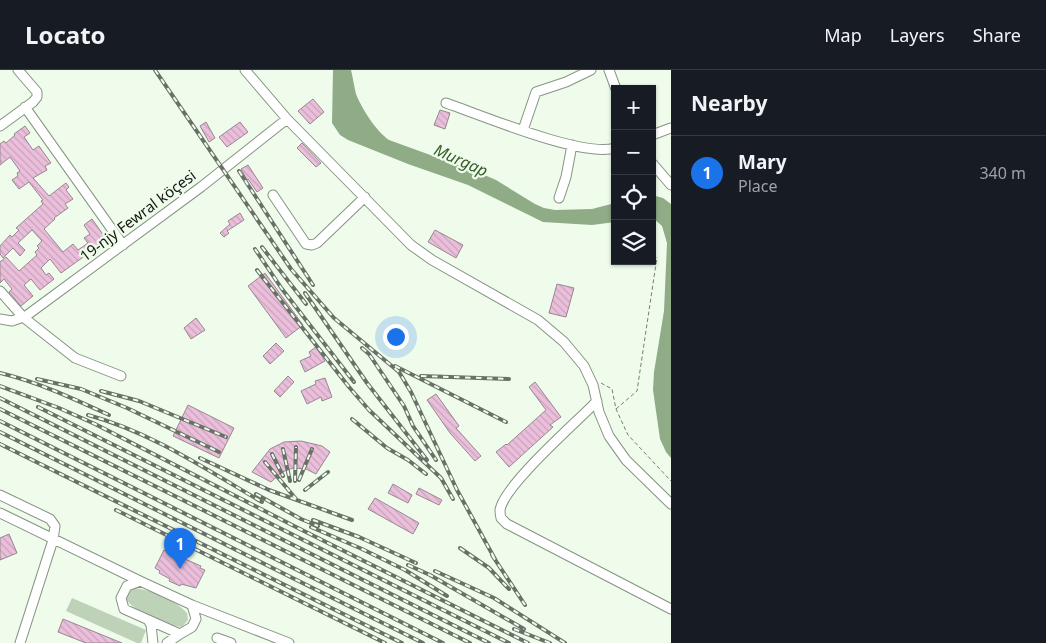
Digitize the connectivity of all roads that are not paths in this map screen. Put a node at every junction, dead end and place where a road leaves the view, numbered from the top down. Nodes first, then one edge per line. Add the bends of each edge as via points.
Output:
1 (18, 70) edge
2 (245, 70) edge
3 (591, 70) edge
4 (609, 70) edge
5 (615, 85) edge
6 (446, 103) dead end
7 (25, 107) junction
8 (287, 119) junction
9 (0, 126) edge
10 (671, 128) edge
11 (524, 130) junction
12 (656, 134) edge
13 (572, 145) junction
14 (611, 149) edge
15 (656, 167) edge
16 (671, 184) edge
17 (272, 195) dead end
18 (365, 197) junction
19 (559, 198) dead end
20 (123, 245) junction
21 (0, 291) edge
22 (23, 317) junction
23 (0, 319) edge
24 (121, 376) dead end
25 (597, 402) junction
26 (0, 495) edge
27 (671, 504) edge
28 (0, 513) edge
29 (53, 540) junction
30 (140, 581) junction
31 (192, 605) junction
32 (671, 609) edge
33 (148, 620) junction
34 (180, 634) junction
35 (217, 638) dead end
36 (20, 643) edge
37 (153, 643) edge
38 (167, 643) edge
39 (231, 643) edge
40 (287, 643) edge

1 - 7 street via 37,92 36,100
2 - 8 street
3 - 11 street via 536,92
4 - 5 street
6 - 11 street
7 - 9 street
7 - 20 street
8 - 18 street
8 - 20 street, 19-njy Fewral köçesi
10 - 12 street
11 - 13 street
13 - 14 street
13 - 19 street
15 - 16 street
17 - 18 street via 306,244 312,245
18 - 25 street via 411,245 538,320 564,342 584,366
20 - 22 street, 19-njy Fewral köçesi
21 - 22 street
22 - 23 street via 12,321
22 - 24 street via 75,358
25 - 27 street via 609,436 626,460
25 - 32 street via 526,471 500,509 501,518
26 - 29 street via 50,519 55,526
28 - 29 street
29 - 30 street
29 - 36 street
30 - 31 street
30 - 33 street via 127,586 121,598 124,609
31 - 34 street via 196,618 192,627
31 - 40 street
33 - 34 street
33 - 37 street
34 - 38 street
35 - 39 street

